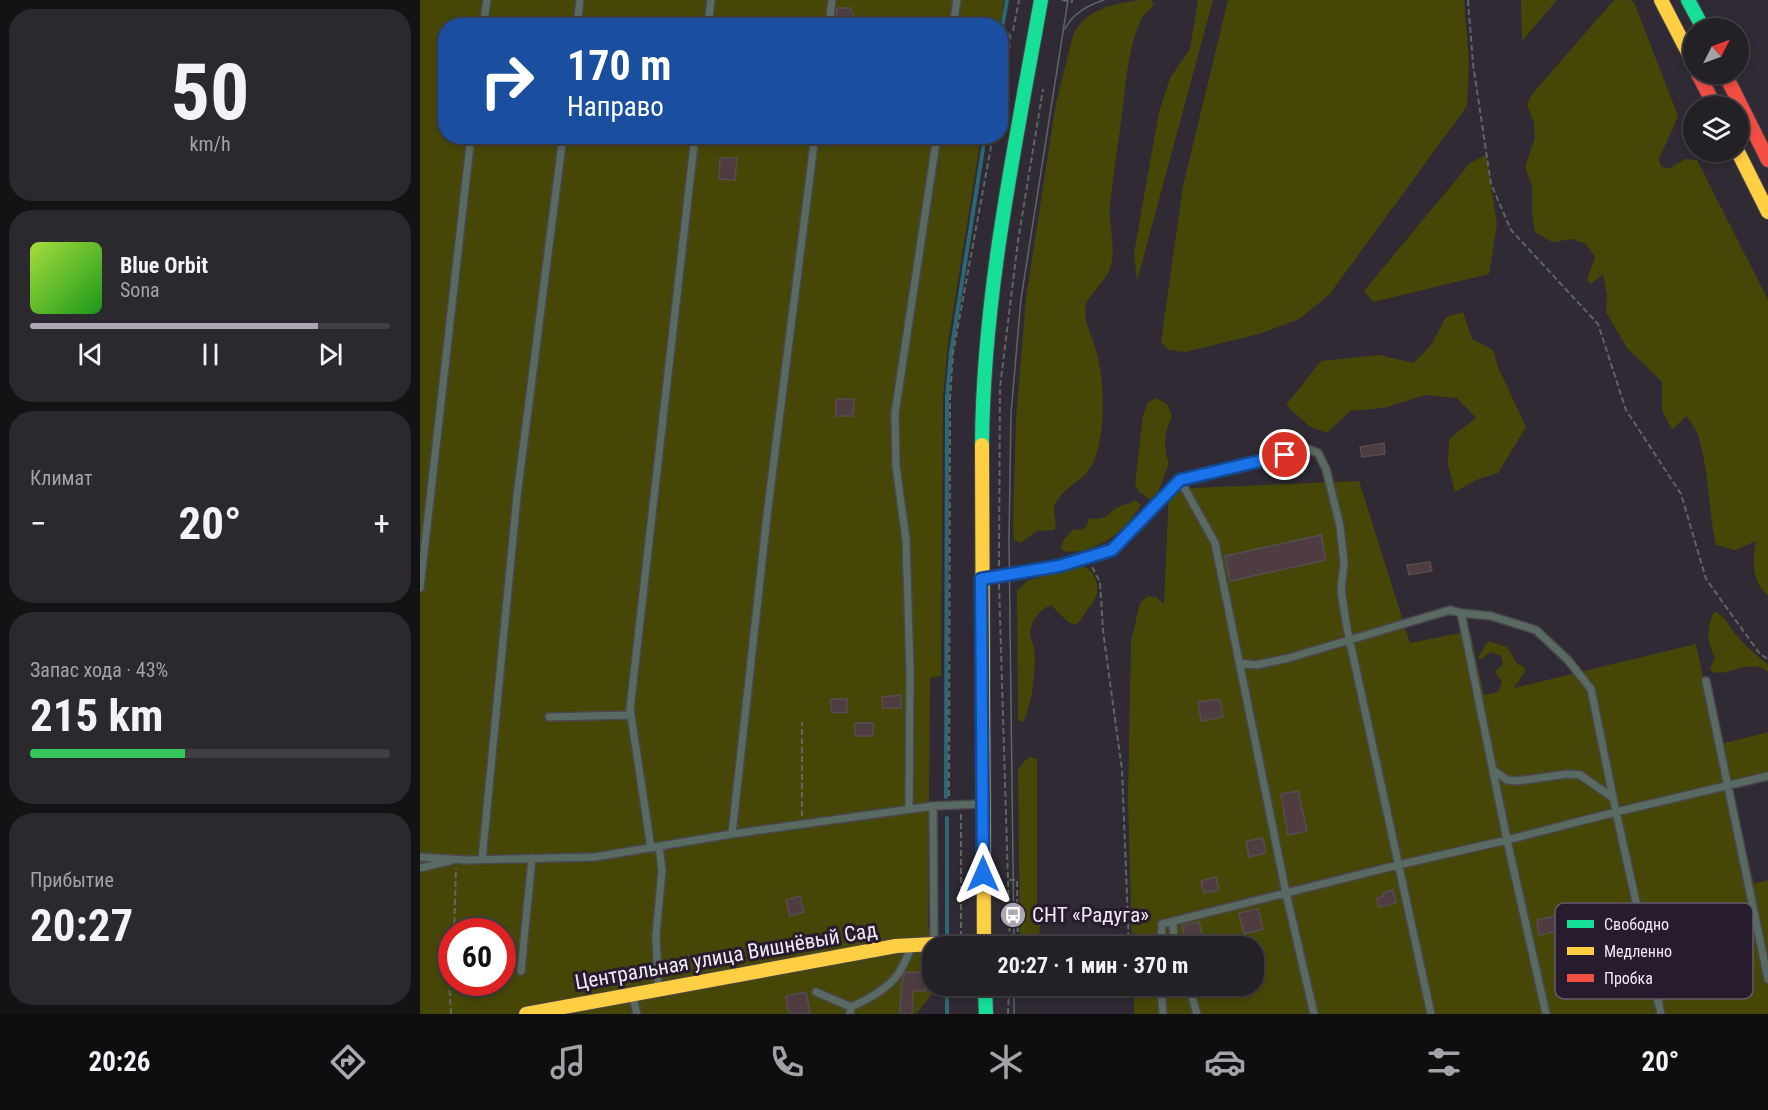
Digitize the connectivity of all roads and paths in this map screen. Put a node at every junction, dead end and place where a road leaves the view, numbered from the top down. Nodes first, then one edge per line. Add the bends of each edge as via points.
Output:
1 (487, 0) edge
2 (580, 0) edge
3 (711, 0) edge
4 (832, 0) edge
5 (957, 0) edge
6 (1019, 0) edge
7 (1041, 0) edge
8 (1063, 0) edge
9 (1468, 0) edge
10 (1661, 0) edge
11 (1688, 0) edge
12 (1072, 1) edge
13 (484, 18) edge
14 (578, 18) edge
15 (709, 18) edge
16 (830, 18) edge
17 (954, 18) edge
18 (1698, 18) edge
19 (1683, 43) edge
20 (1008, 55) edge
21 (1044, 80) dead end
22 (1730, 84) edge
23 (470, 144) edge
24 (562, 144) edge
25 (694, 144) edge
26 (814, 144) edge
27 (936, 144) edge
28 (992, 144) edge
29 (1768, 160) edge
30 (1743, 162) edge
31 (1768, 212) edge
32 (1180, 480) junction
33 (1084, 559) junction
34 (999, 577) junction
35 (981, 579) junction
36 (420, 588) edge
37 (1461, 613) junction
38 (1350, 640) junction
39 (1768, 659) edge
40 (1240, 663) junction
41 (1706, 681) dead end
42 (632, 714) junction
43 (549, 717) dead end
44 (802, 722) dead end
45 (1493, 770) junction
46 (1768, 776) edge
47 (1727, 786) junction
48 (1612, 797) junction
49 (949, 804) junction
50 (961, 804) junction
51 (982, 804) junction
52 (933, 806) junction
53 (909, 809) junction
54 (1616, 812) junction
55 (802, 824) junction
56 (732, 834) junction
57 (1507, 840) junction
58 (655, 847) junction
59 (420, 857) edge
60 (532, 858) junction
61 (456, 859) junction
62 (482, 860) junction
63 (1398, 865) junction
64 (420, 868) edge
65 (1009, 880) junction
66 (1286, 892) junction
67 (1636, 903) edge
68 (1752, 903) edge
69 (1753, 908) edge
70 (454, 918) edge
71 (1173, 922) junction
72 (934, 936) edge
73 (961, 936) edge
74 (984, 936) edge
75 (1010, 936) edge
76 (1018, 936) edge
77 (1129, 936) edge
78 (1161, 936) edge
79 (1174, 936) edge
80 (912, 945) junction
81 (922, 945) edge
82 (521, 971) dead end
83 (1768, 979) edge
84 (659, 990) junction
85 (816, 992) dead end
86 (633, 994) junction
87 (450, 996) edge
88 (985, 996) edge
89 (1009, 996) edge
90 (1161, 996) edge
91 (1192, 996) edge
92 (1658, 999) edge
93 (851, 1011) edge
94 (451, 1014) edge
95 (526, 1014) edge
96 (637, 1014) edge
97 (986, 1014) edge
98 (1008, 1014) edge
99 (1162, 1014) edge
100 (1197, 1014) edge
101 (1314, 1014) edge
102 (1431, 1014) edge
103 (1546, 1014) edge
104 (1661, 1014) edge

1 - 13 lane
2 - 14 lane
3 - 15 lane
4 - 16 lane
5 - 17 lane
6 - 20 path
7 - 35 main road via 990,308 982,395
8 - 12 path
9 - 39 path via 1491,184 1511,230 1598,324 1626,410 1681,494 1706,579 1760,654
10 - 19 main road
11 - 18 main road
21 - 34 path via 1000,387
22 - 29 main road
23 - 36 lane
24 - 62 lane via 517,496
25 - 42 lane
26 - 56 lane
27 - 53 lane via 895,413 896,466 906,540
28 - 49 path via 953,352
30 - 31 main road
32 - 33 lane via 1112,550
32 - 38 lane via 1308,449 1318,453 1326,469 1340,526 1344,563 1341,590
32 - 40 lane via 1215,543
33 - 34 lane
33 - 77 path via 1096,573 1102,598 1104,642 1122,770
34 - 35 lane
34 - 65 path
35 - 51 main road
37 - 38 lane via 1443,611
37 - 45 lane
37 - 48 lane via 1491,616 1536,630 1585,680 1591,689
38 - 40 lane via 1268,663
38 - 63 lane
40 - 66 lane
41 - 47 lane
42 - 43 lane
42 - 58 lane
44 - 55 path
45 - 48 lane via 1516,781 1580,775
45 - 57 lane
46 - 47 lane
47 - 54 lane
47 - 68 lane
48 - 54 lane
49 - 50 lane
49 - 52 lane
50 - 51 lane
50 - 73 path
51 - 74 main road
52 - 53 lane
52 - 72 lane
53 - 55 lane
54 - 57 lane
54 - 67 lane
55 - 56 lane
56 - 58 lane
57 - 63 lane
57 - 103 lane
58 - 60 lane via 596,857
58 - 84 lane via 662,870 656,935
59 - 61 lane
60 - 62 lane
60 - 82 lane
61 - 62 lane
61 - 64 lane
61 - 70 path
63 - 66 lane
63 - 102 lane
65 - 75 path
65 - 76 path via 1017,880
66 - 71 lane
66 - 101 lane
69 - 83 lane
71 - 78 lane via 1162,924
71 - 79 lane
80 - 81 main road, Центральная улица Вишнёвый Сад
80 - 84 main road, Центральная улица Вишнёвый Сад
80 - 93 lane via 890,983
84 - 86 main road, Центральная улица Вишнёвый Сад
85 - 93 lane
86 - 95 main road, Центральная улица Вишнёвый Сад
86 - 96 lane
87 - 94 path
88 - 97 main road
89 - 98 path
90 - 99 lane
91 - 100 lane
92 - 104 lane

